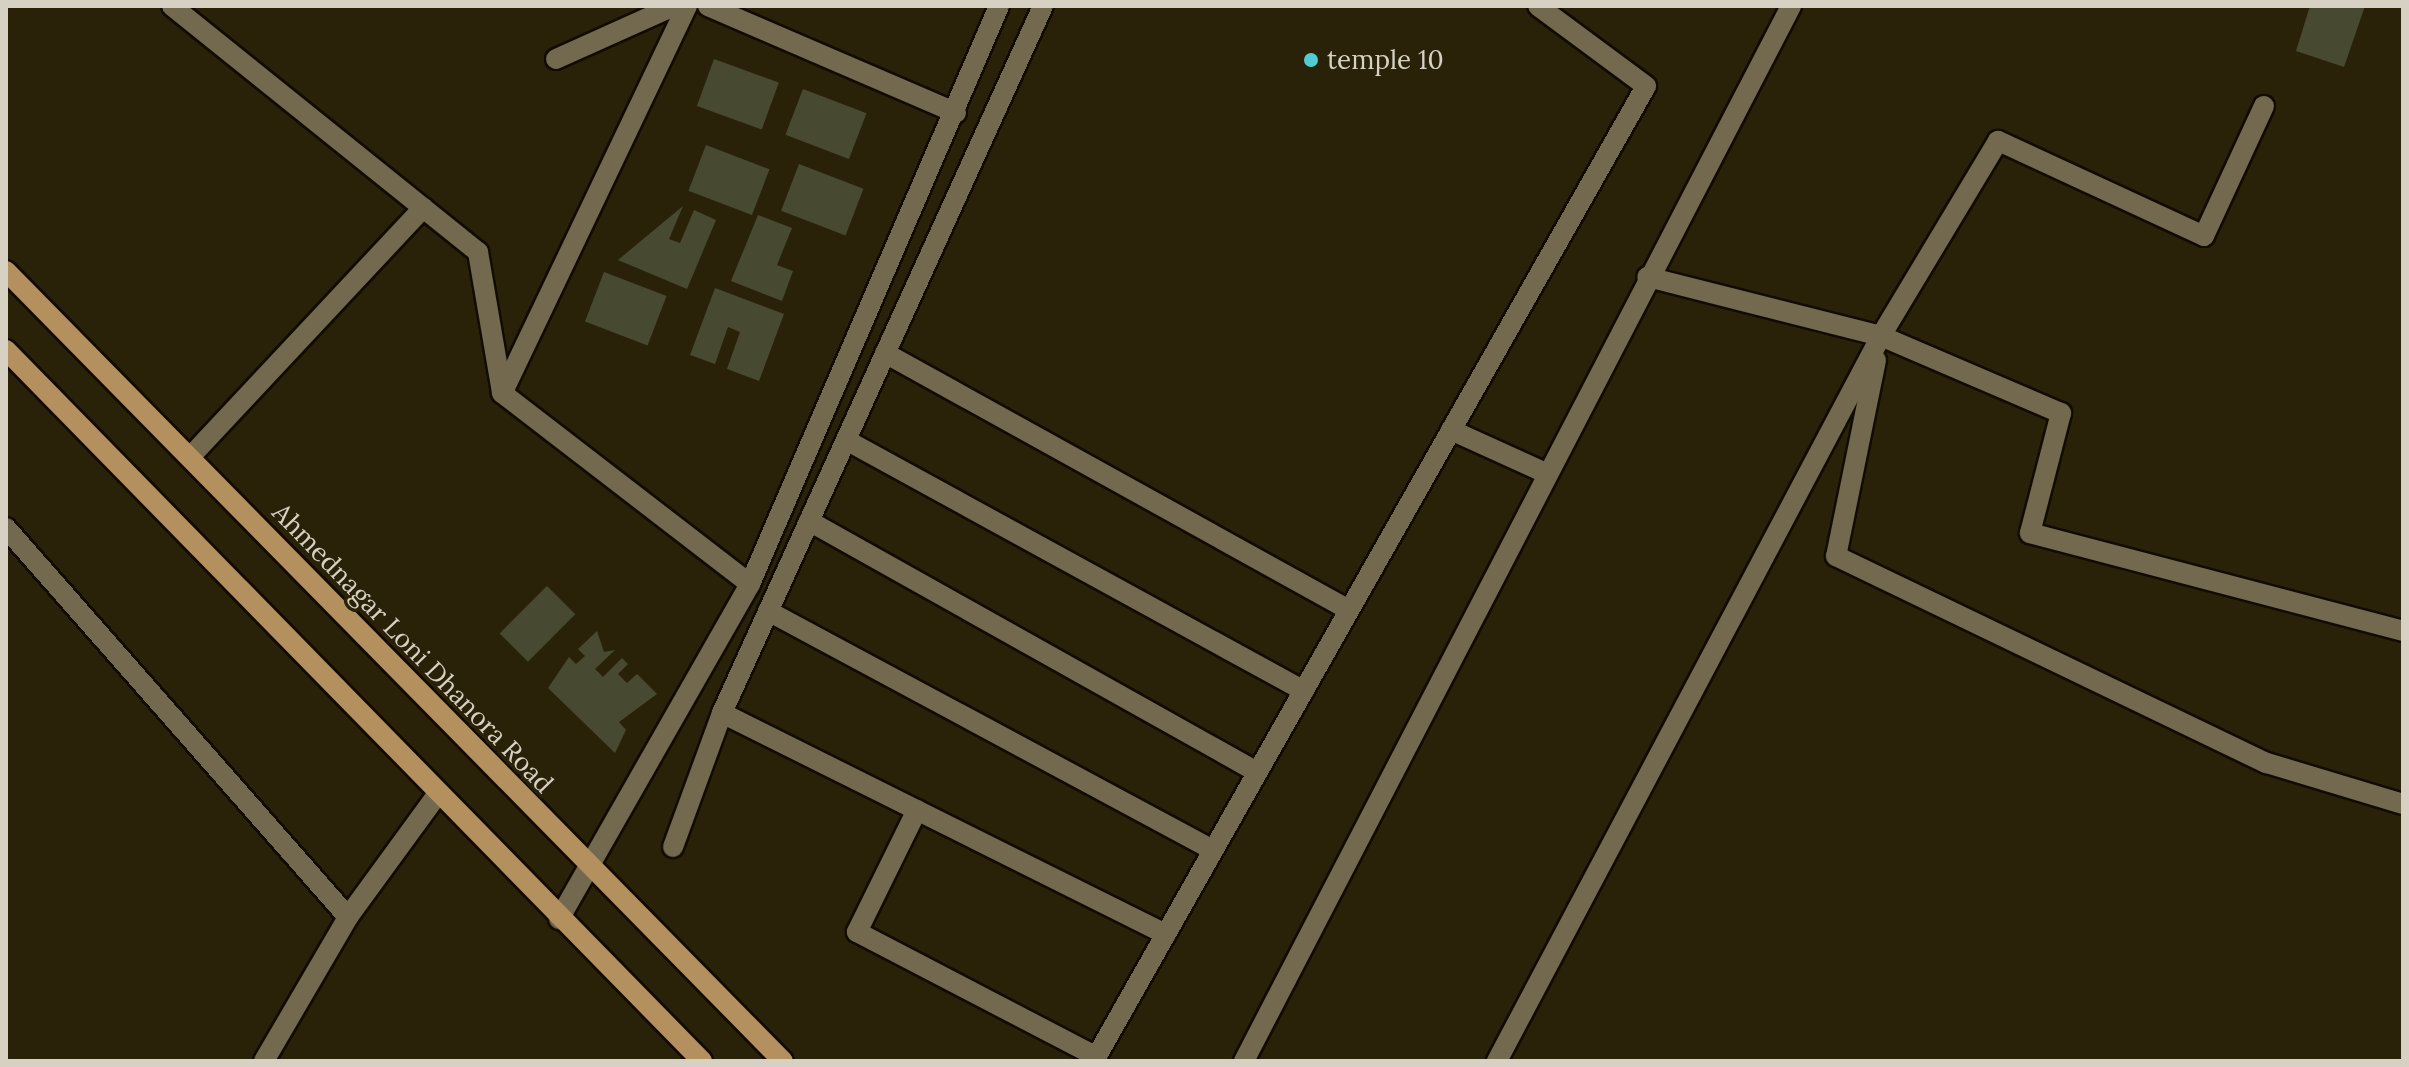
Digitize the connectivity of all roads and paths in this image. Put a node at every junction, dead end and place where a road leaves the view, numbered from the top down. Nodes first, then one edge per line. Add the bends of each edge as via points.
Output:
1 (172, 6) edge
2 (674, 6) edge
3 (687, 6) edge
4 (708, 6) edge
5 (999, 6) edge
6 (1043, 6) edge
7 (1538, 6) edge
8 (1791, 6) edge
9 (556, 59) dead end
10 (2264, 106) dead end
11 (956, 113) junction
12 (423, 208) junction
13 (6, 271) edge
14 (1647, 277) junction
15 (1881, 336) junction
16 (6, 350) edge
17 (885, 353) junction
18 (502, 393) junction
19 (1451, 430) junction
20 (846, 440) junction
21 (191, 456) junction
22 (1546, 473) junction
23 (809, 521) junction
24 (6, 528) edge
25 (750, 584) junction
26 (1349, 610) junction
27 (768, 611) junction
28 (2403, 631) edge
29 (1304, 691) junction
30 (722, 713) junction
31 (1257, 772) junction
32 (437, 795) junction
33 (2403, 804) edge
34 (917, 810) junction
35 (673, 847) dead end
36 (1213, 850) junction
37 (591, 870) junction
38 (348, 917) junction
39 (559, 919) junction
40 (1166, 934) junction
41 (1096, 1059) edge
42 (264, 1061) edge
43 (702, 1061) edge
44 (783, 1061) edge
45 (1244, 1061) edge
46 (1497, 1061) edge

1 - 12 street
2 - 9 street
3 - 18 street
4 - 11 street
5 - 11 street
6 - 17 street
7 - 19 street via 1646,86
8 - 14 street
10 - 15 street via 2204,236 1998,141
11 - 25 street
12 - 18 street via 478,252
12 - 21 street
13 - 21 main road, Ahmednagar Loni Dhanora Road
14 - 15 street
14 - 22 street
15 - 28 street via 2061,413 2030,533
15 - 33 street via 1836,556 2267,763
15 - 46 street
16 - 32 main road
17 - 20 street
17 - 26 street
18 - 25 street
19 - 22 street
19 - 26 street
20 - 23 street
20 - 29 street
21 - 37 main road, Ahmednagar Loni Dhanora Road
22 - 45 street
23 - 27 street
23 - 31 street
24 - 38 street
25 - 37 street
26 - 29 street
27 - 30 street
27 - 36 street
29 - 31 street
30 - 34 street
30 - 35 street
31 - 36 street
32 - 38 street
32 - 39 main road
34 - 40 street
34 - 41 street via 857,932
36 - 40 street
37 - 39 street
37 - 44 main road, Ahmednagar Loni Dhanora Road
38 - 42 street
39 - 43 main road
40 - 41 street

